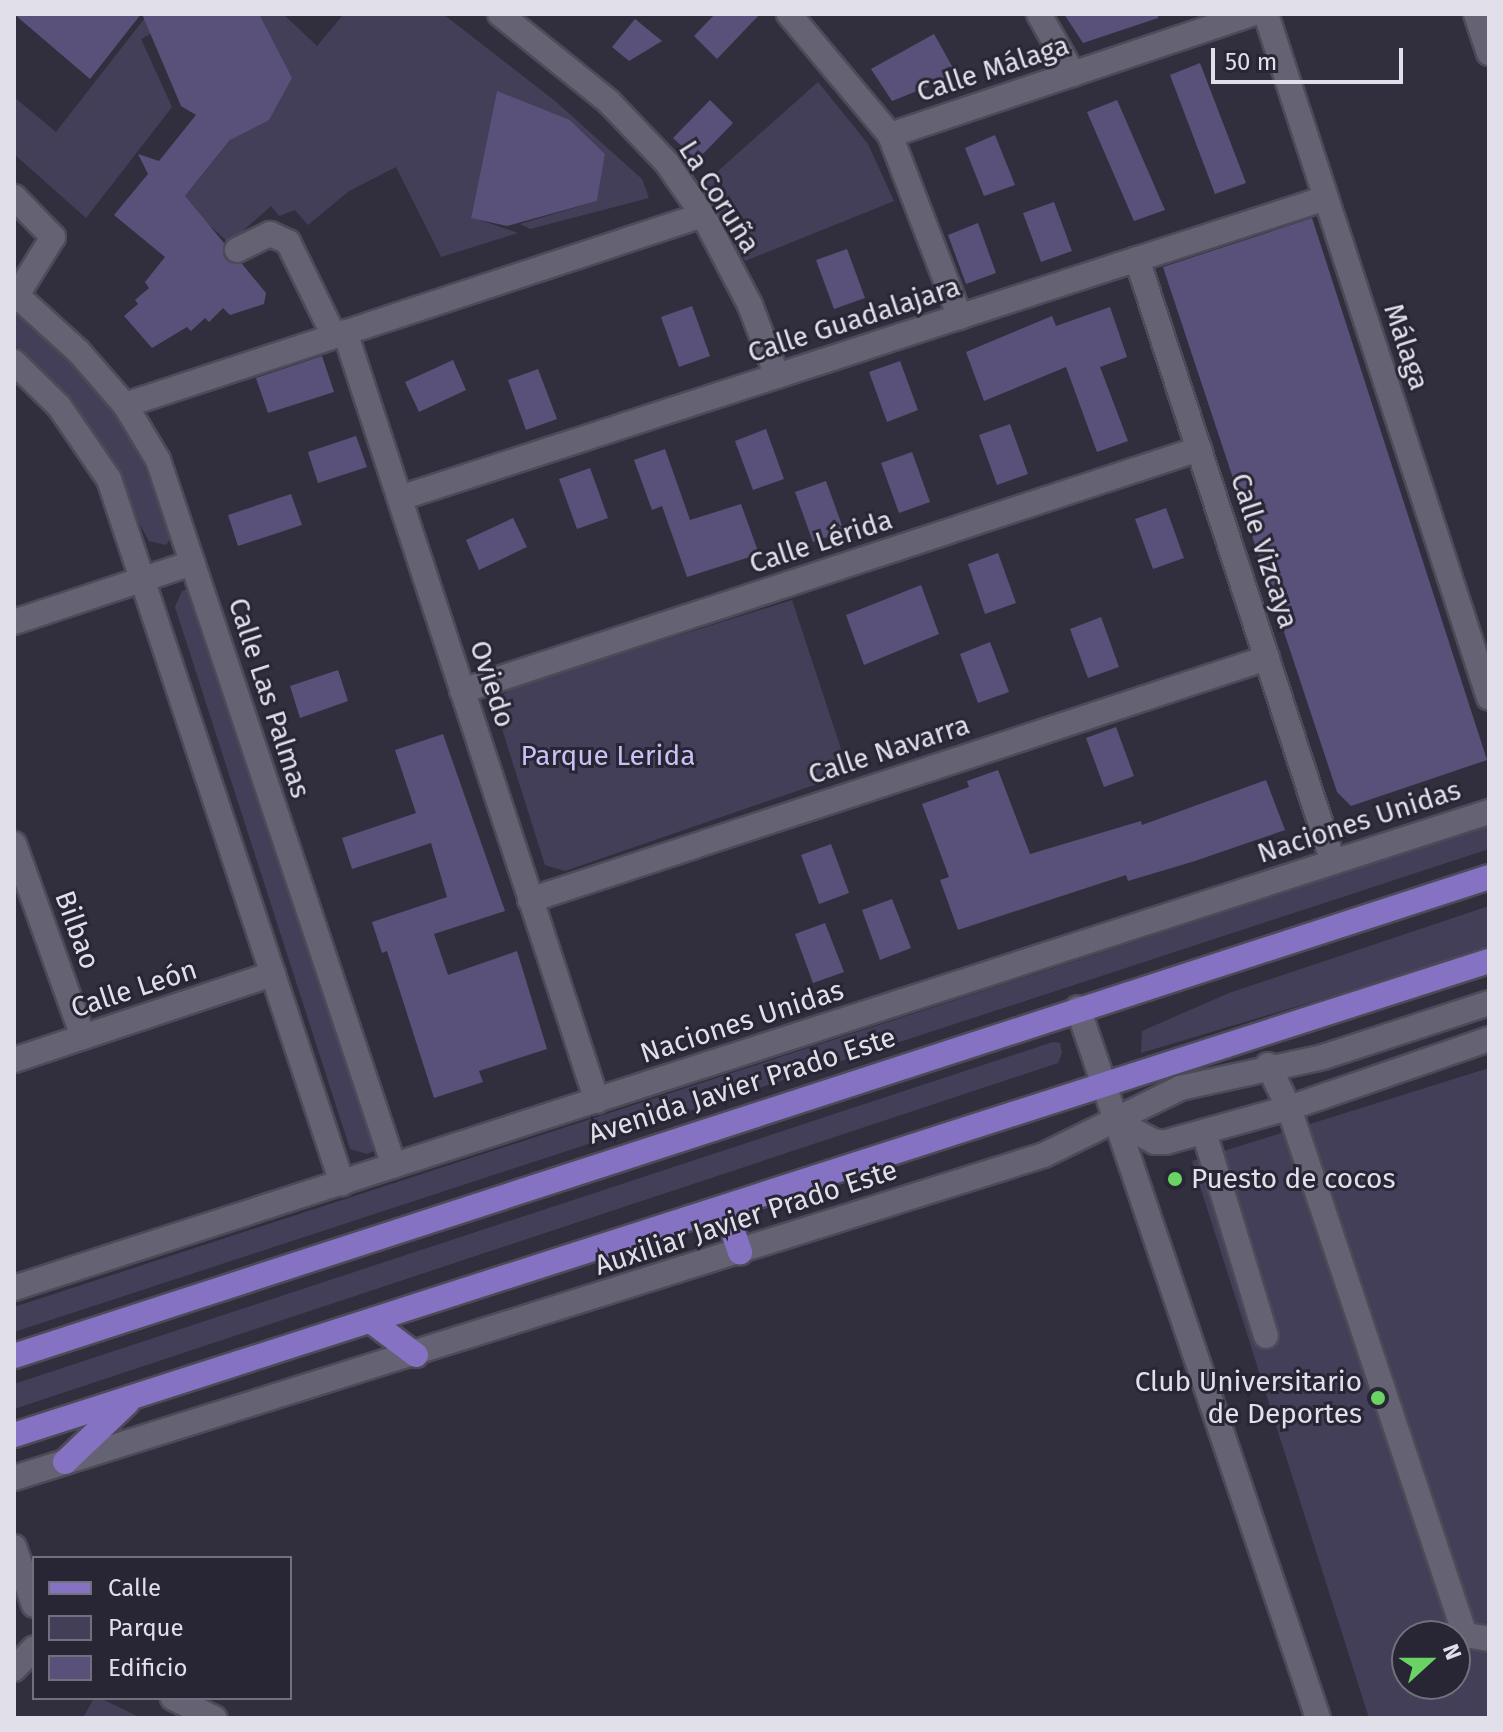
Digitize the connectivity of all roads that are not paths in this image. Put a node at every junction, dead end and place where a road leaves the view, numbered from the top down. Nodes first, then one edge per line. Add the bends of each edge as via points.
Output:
1 (500, 14) edge
2 (789, 14) edge
3 (1039, 14) edge
4 (1252, 14) edge
5 (1266, 14) edge
6 (1476, 14) edge
7 (1489, 53) edge
8 (1073, 74) junction
9 (890, 135) junction
10 (14, 197) edge
11 (1326, 198) junction
12 (703, 215) junction
13 (237, 250) dead end
14 (1137, 259) junction
15 (16, 294) edge
16 (960, 317) junction
17 (340, 334) junction
18 (14, 362) edge
19 (777, 376) junction
20 (125, 405) junction
21 (1199, 449) junction
22 (400, 498) junction
23 (192, 563) junction
24 (145, 579) junction
25 (14, 622) edge
26 (1267, 658) junction
27 (462, 691) junction
28 (1489, 698) edge
29 (1489, 812) edge
30 (14, 847) edge
31 (1333, 862) junction
32 (1489, 877) edge
33 (530, 900) junction
34 (1489, 961) edge
35 (273, 974) junction
36 (1489, 1003) edge
37 (1078, 1008) junction
38 (83, 1037) junction
39 (1489, 1039) edge
40 (14, 1060) edge
41 (1268, 1065) junction
42 (1105, 1088) junction
43 (597, 1101) junction
44 (1289, 1108) junction
45 (1116, 1121) junction
46 (1204, 1132) junction
47 (394, 1166) junction
48 (342, 1183) junction
49 (725, 1209) junction
50 (740, 1252) junction
51 (14, 1288) edge
52 (372, 1322) junction
53 (1266, 1336) dead end
54 (416, 1355) junction
55 (14, 1356) edge
56 (132, 1398) junction
57 (14, 1435) edge
58 (65, 1462) junction
59 (14, 1478) edge
60 (14, 1547) edge
61 (32, 1599) edge
62 (1489, 1639) edge
63 (32, 1650) edge
64 (14, 1669) edge
65 (177, 1700) edge
66 (214, 1718) edge
67 (1318, 1718) edge

1 - 12 street, La Coruña via 609,102 667,163
2 - 9 street
3 - 8 street
4 - 8 street, Calle Málaga
5 - 11 street, Málaga
6 - 7 street
8 - 9 street, Calle Málaga
9 - 16 street
10 - 15 street via 53,237
11 - 14 street, Calle Guadalajara
11 - 28 street, Málaga
12 - 17 street
12 - 19 street, La Coruña via 750,305
13 - 17 street, Oviedo via 270,234 288,242
14 - 16 street, Calle Guadalajara
14 - 21 street, Calle Vizcaya
15 - 20 street, Calle Las Palmas via 52,323
16 - 19 street, Calle Guadalajara
17 - 20 street
17 - 22 street, Oviedo
18 - 24 street via 59,406 94,453 109,479
19 - 22 street, Calle Guadalajara
20 - 23 street, Calle Las Palmas via 158,460
21 - 26 street, Calle Vizcaya
21 - 27 street, Calle Lérida
22 - 27 street, Oviedo
23 - 24 street
23 - 47 street, Calle Las Palmas
24 - 25 street
24 - 35 street
26 - 31 street, Calle Vizcaya
26 - 33 street, Calle Navarra
27 - 33 street, Oviedo
29 - 31 street, Naciones Unidas
30 - 38 street, Bilbao
31 - 43 street, Naciones Unidas
32 - 37 main road, Avenida Javier Prado Este
33 - 43 street, Oviedo
34 - 42 main road
35 - 38 street, Calle León
35 - 48 street
36 - 41 street, Auxiliar Javier Prado Este via 1323,1057
37 - 42 street
37 - 55 main road, Avenida Javier Prado Este
38 - 40 street, Calle León
39 - 44 street
41 - 44 street
41 - 45 street, Auxiliar Javier Prado Este via 1180,1088
42 - 45 street
42 - 49 main road
43 - 47 street, Naciones Unidas
44 - 46 street
44 - 62 street via 1465,1635
45 - 46 street via 1155,1142
45 - 50 street, Auxiliar Javier Prado Este via 1044,1155
45 - 67 street
46 - 53 street
47 - 48 street, Naciones Unidas
48 - 51 street, Naciones Unidas
49 - 50 main road
49 - 52 main road
50 - 54 street, Auxiliar Javier Prado Este
52 - 54 main road
52 - 56 main road
54 - 58 street, Auxiliar Javier Prado Este
56 - 57 main road
56 - 58 main road
58 - 59 street, Auxiliar Javier Prado Este
60 - 61 street
63 - 64 street
65 - 66 street

